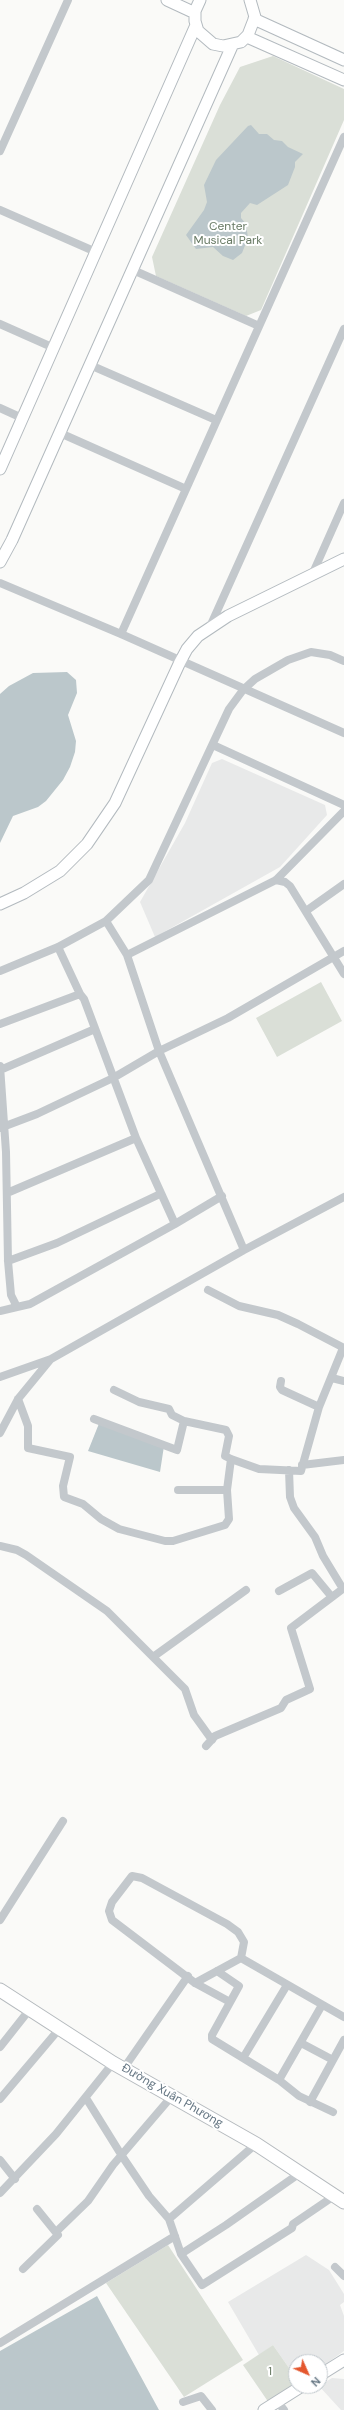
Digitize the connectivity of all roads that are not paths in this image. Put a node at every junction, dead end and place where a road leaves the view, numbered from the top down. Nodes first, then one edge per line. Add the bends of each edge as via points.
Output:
1 (68, 0) edge
2 (167, 0) edge
3 (200, 0) edge
4 (254, 7) edge
5 (195, 13) junction
6 (196, 25) junction
7 (247, 37) junction
8 (232, 46) junction
9 (344, 60) edge
10 (344, 80) edge
11 (344, 137) edge
12 (0, 151) edge
13 (0, 210) edge
14 (96, 252) junction
15 (132, 270) junction
16 (0, 324) edge
17 (259, 326) junction
18 (344, 329) edge
19 (54, 348) junction
20 (90, 365) junction
21 (0, 408) edge
22 (22, 418) junction
23 (216, 420) junction
24 (60, 433) junction
25 (0, 469) edge
26 (186, 489) junction
27 (344, 503) edge
28 (344, 559) edge
29 (0, 562) edge
30 (312, 575) junction
31 (0, 583) edge
32 (208, 629) junction
33 (121, 634) junction
34 (344, 661) edge
35 (180, 662) junction
36 (243, 690) junction
37 (344, 733) edge
38 (213, 745) junction
39 (344, 805) edge
40 (344, 811) edge
41 (276, 880) junction
42 (344, 884) edge
43 (0, 904) edge
44 (306, 911) junction
45 (106, 921) junction
46 (58, 947) junction
47 (344, 951) edge
48 (127, 955) junction
49 (335, 956) junction
50 (0, 971) edge
51 (344, 974) edge
52 (80, 994) junction
53 (0, 1024) edge
54 (95, 1029) junction
55 (159, 1051) junction
56 (0, 1066) edge
57 (0, 1070) edge
58 (114, 1078) junction
59 (2, 1128) edge
60 (136, 1138) junction
61 (7, 1194) junction
62 (160, 1194) junction
63 (222, 1196) junction
64 (344, 1197) edge
65 (175, 1224) junction
66 (244, 1250) junction
67 (8, 1260) junction
68 (208, 1290) dead end
69 (16, 1307) junction
70 (0, 1311) edge
71 (344, 1348) edge
72 (51, 1359) junction
73 (0, 1377) edge
74 (332, 1378) junction
75 (281, 1381) dead end
76 (344, 1381) edge
77 (114, 1390) dead end
78 (18, 1399) junction
79 (319, 1406) junction
80 (94, 1419) dead end
81 (184, 1421) junction
82 (0, 1433) edge
83 (231, 1459) junction
84 (344, 1460) edge
85 (302, 1465) junction
86 (289, 1470) junction
87 (178, 1490) dead end
88 (227, 1490) junction
89 (0, 1546) edge
90 (344, 1589) edge
91 (246, 1590) dead end
92 (279, 1591) dead end
93 (331, 1596) junction
94 (153, 1657) junction
95 (63, 1821) dead end
96 (0, 1920) edge
97 (241, 1958) junction
98 (217, 1971) junction
99 (188, 1976) junction
100 (196, 1983) junction
101 (287, 1985) junction
102 (0, 1990) edge
103 (230, 2002) junction
104 (322, 2005) junction
105 (30, 2009) junction
106 (344, 2017) edge
107 (60, 2028) junction
108 (344, 2040) edge
109 (301, 2043) junction
110 (0, 2047) edge
111 (243, 2058) junction
112 (333, 2060) junction
113 (119, 2066) junction
114 (279, 2080) junction
115 (172, 2096) junction
116 (86, 2098) junction
117 (0, 2099) edge
118 (310, 2102) junction
119 (333, 2112) dead end
120 (256, 2144) junction
121 (122, 2156) junction
122 (0, 2160) edge
123 (300, 2173) junction
124 (15, 2179) junction
125 (0, 2193) edge
126 (339, 2199) edge
127 (36, 2209) dead end
128 (169, 2219) junction
129 (56, 2232) junction
130 (175, 2236) junction
131 (181, 2254) junction
132 (335, 2267) dead end
133 (23, 2268) dead end
134 (344, 2276) edge
135 (0, 2343) edge
136 (344, 2360) edge
137 (328, 2370) edge
138 (293, 2394) edge
139 (183, 2402) dead end
140 (280, 2406) edge
141 (212, 2410) edge
142 (264, 2410) edge

1 - 12 street
2 - 5 street
3 - 5 street
4 - 7 street
4 - 9 street
5 - 6 street
6 - 8 street via 204,38 213,44
6 - 14 street
7 - 8 street
7 - 10 street
8 - 15 street
11 - 17 street
13 - 14 street
14 - 19 street
15 - 17 street
15 - 20 street
16 - 19 street
17 - 23 street
18 - 32 street
19 - 22 street
20 - 23 street
20 - 24 street
21 - 22 street
22 - 25 street
23 - 26 street
24 - 26 street
24 - 29 street
26 - 33 street
27 - 30 street
28 - 30 street
30 - 32 street via 240,610
31 - 33 street
32 - 35 street via 198,636
33 - 35 street
34 - 36 street via 320,653 306,654 272,669
35 - 36 street
35 - 43 street via 115,803 87,844 60,870 24,893
36 - 37 street
36 - 38 street via 229,709
38 - 39 street
38 - 45 street via 152,876
40 - 41 street
41 - 44 street via 290,886
41 - 48 street
42 - 44 street
44 - 49 street
45 - 46 street
45 - 48 street
46 - 50 street
46 - 52 street
47 - 49 street
48 - 55 street
49 - 51 street
49 - 55 street via 228,1018
52 - 53 street
52 - 54 street
54 - 57 street
54 - 58 street
55 - 58 street
55 - 63 street
56 - 57 street
57 - 59 street
58 - 59 street
58 - 60 street
59 - 61 street
60 - 61 street
60 - 62 street
61 - 67 street
62 - 65 street
62 - 67 street via 57,1243
63 - 65 street
63 - 66 street
64 - 66 street
65 - 69 street via 30,1304
66 - 72 street
67 - 69 street via 11,1295
68 - 71 street via 239,1306 278,1315
69 - 70 street
71 - 74 street
72 - 73 street
72 - 78 street
74 - 76 street
74 - 79 street
75 - 79 street via 282,1390
77 - 81 street via 139,1402 169,1409 172,1415
78 - 82 street
78 - 88 street via 28,1426 28,1448 70,1457 63,1486 64,1497 83,1504 114,1527 173,1541 225,1524 229,1519
79 - 85 street
80 - 81 street via 177,1450
81 - 83 street via 226,1430 229,1436 225,1456
83 - 86 street via 259,1469
83 - 88 street
84 - 85 street
85 - 86 street via 301,1471
86 - 90 street via 290,1497 294,1508 315,1537 323,1556
87 - 88 street
89 - 94 street via 26,1555 96,1602
90 - 93 street
91 - 94 street
92 - 93 street via 312,1573
93 - 94 street via 291,1628 310,1689 286,1700 281,1708 215,1736 209,1743 194,1715 185,1689
95 - 96 street
97 - 98 street
97 - 99 street via 244,1942 238,1932 142,1878 132,1876 112,1902 109,1911 112,1920
97 - 101 street
98 - 100 street
98 - 103 street via 239,1986
99 - 100 street
99 - 113 street
100 - 103 street
101 - 104 street
101 - 111 street
102 - 105 main road, Đường Xuân Phương
103 - 111 street via 212,2039
104 - 106 street
104 - 109 street
105 - 107 main road, Đường Xuân Phương
105 - 110 street
107 - 113 main road, Đường Xuân Phương
107 - 117 street
108 - 112 street
109 - 112 street
109 - 114 street
111 - 114 street
112 - 118 street
113 - 115 main road, Đường Xuân Phương
113 - 116 street
114 - 118 street
115 - 120 main road, Đường Xuân Phương
115 - 121 street
116 - 121 street
116 - 124 street
118 - 119 street
120 - 123 main road, Đường Xuân Phương
120 - 128 street
121 - 128 street via 149,2196
121 - 129 street via 88,2201
122 - 124 street
123 - 126 main road, Đường Xuân Phương
123 - 131 street
124 - 125 street
126 - 131 street via 294,2224 292,2228 202,2285
127 - 129 street
128 - 130 street
129 - 133 street via 58,2235
130 - 131 street
130 - 135 street
132 - 134 street
136 - 137 street
138 - 140 street
139 - 141 street via 201,2396
140 - 142 street

